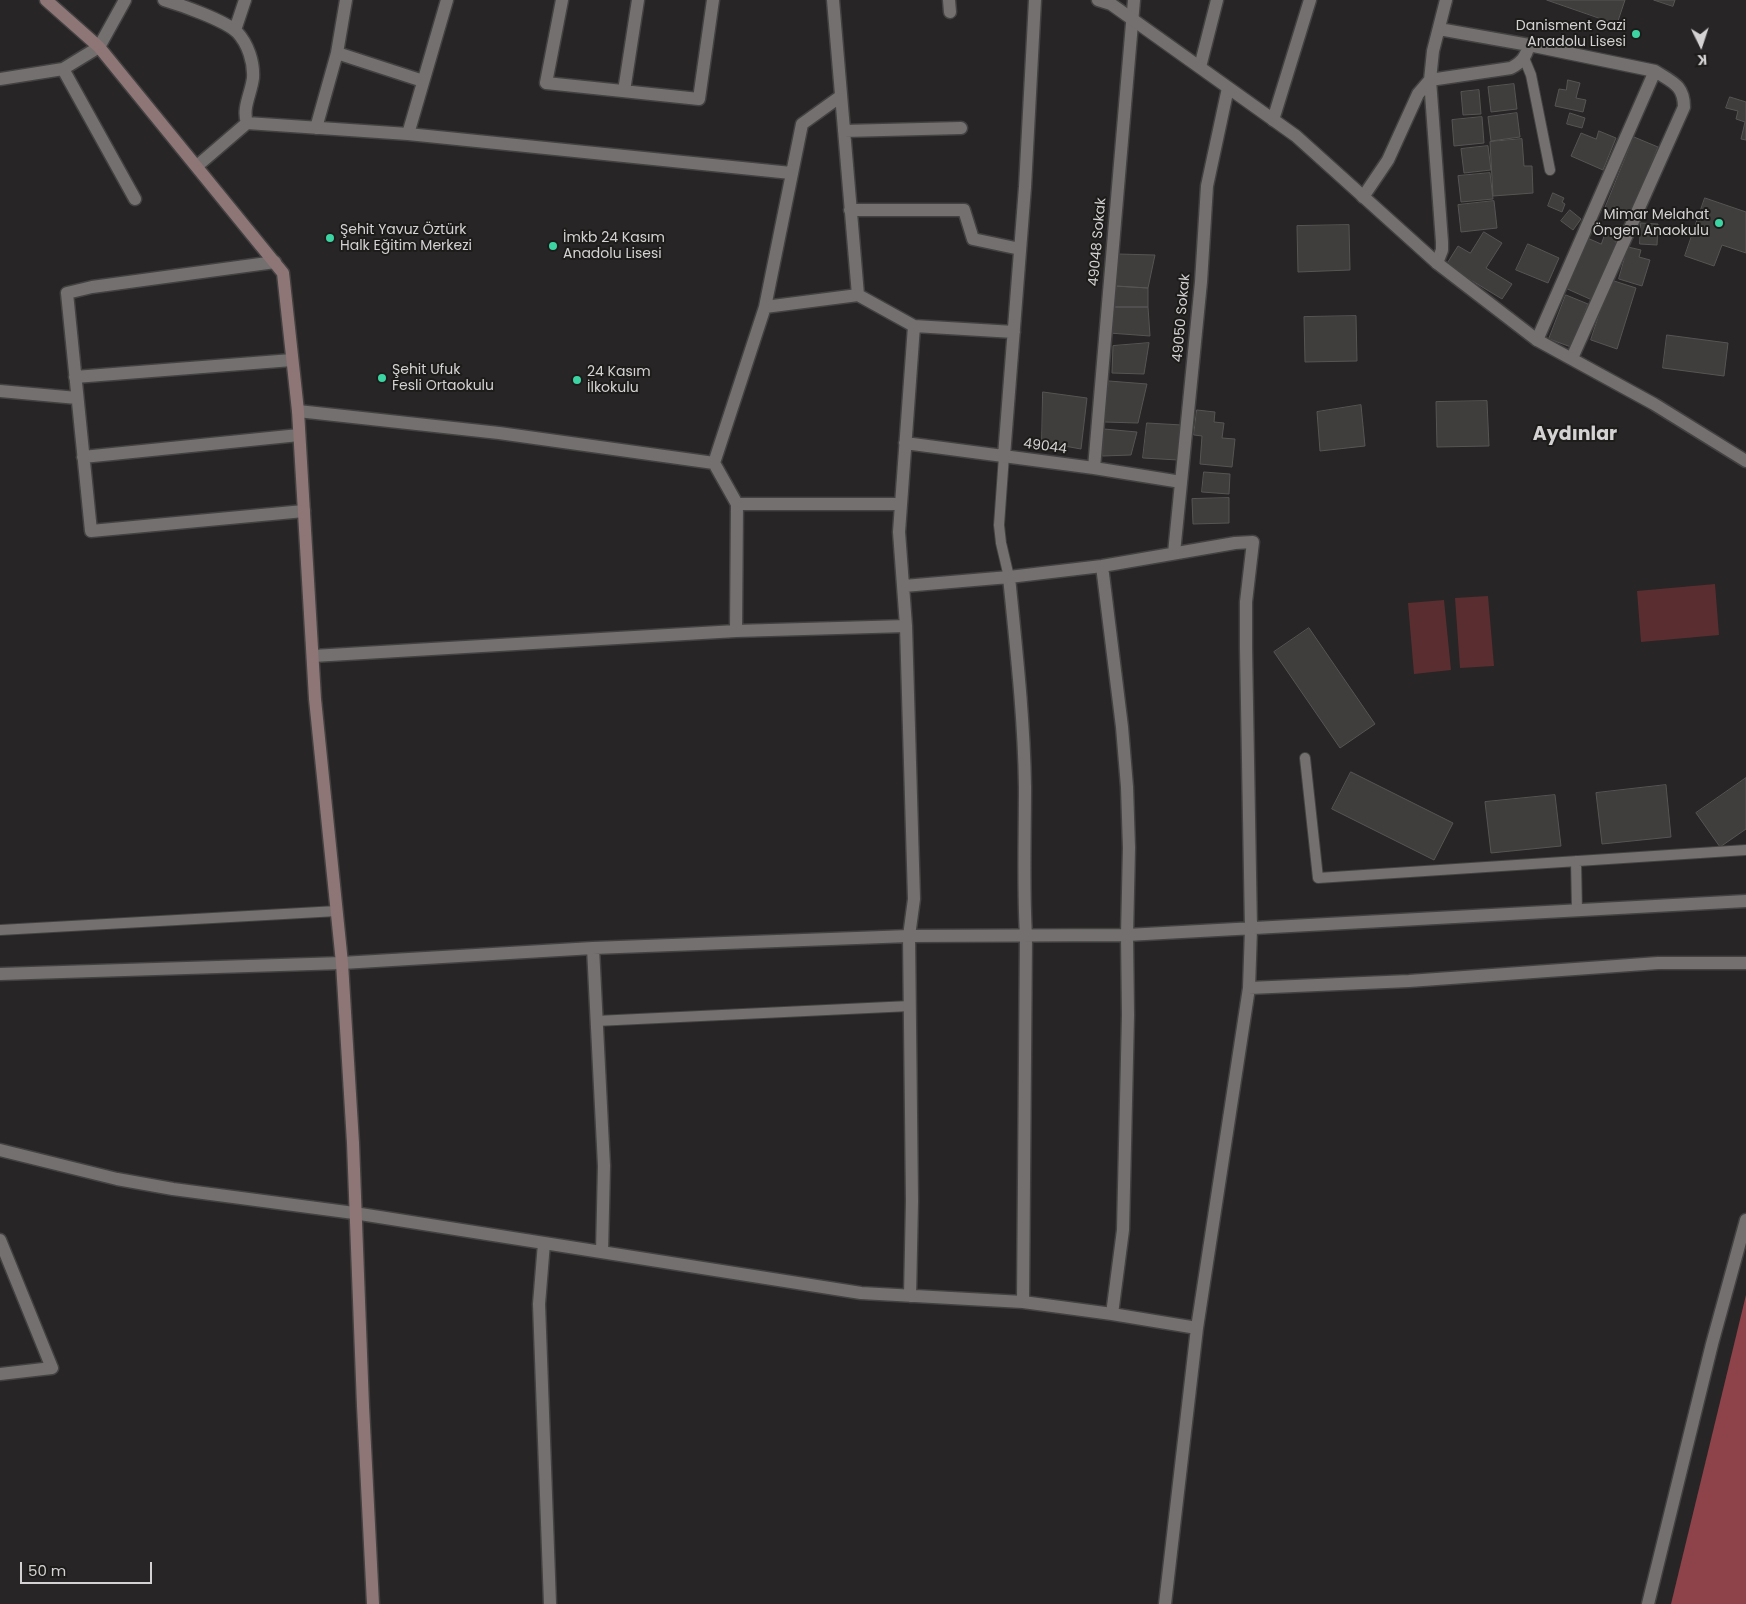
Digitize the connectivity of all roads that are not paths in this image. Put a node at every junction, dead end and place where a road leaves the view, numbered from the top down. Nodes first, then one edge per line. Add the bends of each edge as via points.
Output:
1 (46, 0) edge
2 (125, 0) edge
3 (164, 0) edge
4 (245, 0) edge
5 (346, 0) edge
6 (447, 0) edge
7 (562, 0) edge
8 (638, 0) edge
9 (713, 0) edge
10 (833, 0) edge
11 (1035, 0) edge
12 (1098, 0) edge
13 (1134, 0) edge
14 (1217, 0) edge
15 (1310, 0) edge
16 (1446, 0) edge
17 (195, 5) edge
18 (1132, 19) junction
19 (1439, 29) junction
20 (235, 30) junction
21 (1529, 45) junction
22 (99, 47) junction
23 (336, 53) junction
24 (1524, 58) junction
25 (1200, 67) junction
26 (63, 69) junction
27 (1655, 71) junction
28 (0, 78) edge
29 (1430, 80) junction
30 (423, 81) junction
31 (1228, 88) junction
32 (624, 91) junction
33 (841, 96) junction
34 (1274, 120) junction
35 (247, 123) junction
36 (316, 128) junction
37 (961, 128) dead end
38 (844, 131) junction
39 (408, 134) junction
40 (196, 166) junction
41 (1550, 170) dead end
42 (791, 173) junction
43 (1363, 197) junction
44 (134, 199) dead end
45 (850, 210) junction
46 (1020, 249) junction
47 (275, 262) junction
48 (1437, 263) junction
49 (858, 295) junction
50 (765, 307) junction
51 (914, 326) junction
52 (1014, 332) junction
53 (1537, 340) junction
54 (1572, 358) junction
55 (292, 360) junction
56 (75, 377) junction
57 (0, 391) edge
58 (77, 398) junction
59 (298, 411) junction
60 (299, 435) junction
61 (905, 443) junction
62 (1004, 456) junction
63 (83, 457) junction
64 (1746, 461) edge
65 (714, 463) junction
66 (1094, 468) junction
67 (1181, 482) junction
68 (737, 504) junction
69 (902, 504) junction
70 (304, 512) junction
71 (1174, 553) junction
72 (1102, 566) junction
73 (1009, 577) junction
74 (904, 586) junction
75 (906, 626) junction
76 (736, 632) junction
77 (313, 656) junction
78 (1305, 758) dead end
79 (1746, 850) edge
80 (1576, 862) junction
81 (1746, 901) edge
82 (337, 911) junction
83 (1577, 911) junction
84 (1251, 929) junction
85 (0, 930) edge
86 (1127, 935) junction
87 (909, 936) junction
88 (1026, 936) junction
89 (593, 948) junction
90 (342, 963) junction
91 (1746, 963) edge
92 (0, 974) edge
93 (1249, 988) junction
94 (910, 1006) junction
95 (596, 1021) junction
96 (0, 1150) edge
97 (354, 1213) junction
98 (1746, 1220) edge
99 (0, 1240) edge
100 (544, 1243) junction
101 (602, 1252) junction
102 (910, 1296) junction
103 (1023, 1302) junction
104 (1112, 1314) junction
105 (1197, 1328) junction
106 (0, 1374) edge
107 (373, 1604) edge
108 (550, 1604) edge
109 (1166, 1604) edge
110 (1648, 1604) edge

1 - 22 main road
2 - 22 street
3 - 17 street
4 - 20 street
5 - 23 street
6 - 30 street
7 - 32 street via 546,83
8 - 32 street
9 - 32 street via 699,99
10 - 33 street
11 - 46 street
12 - 18 street via 1111,4
13 - 18 street, 49048 Sokak
14 - 25 street
15 - 34 street
16 - 19 street
17 - 20 street
18 - 25 street
18 - 66 street, 49048 Sokak
19 - 21 street
19 - 29 street
20 - 35 street via 252,61 252,79 245,110
21 - 24 street
21 - 27 street
22 - 26 street
22 - 40 main road
23 - 30 street
23 - 36 street
24 - 29 street via 1511,68
24 - 41 lane via 1531,75
25 - 31 street
26 - 28 street
26 - 44 street
27 - 53 street
27 - 54 street via 1678,86 1684,107
29 - 43 street via 1418,94 1388,160
29 - 48 street via 1442,242
30 - 39 street
31 - 34 street
31 - 67 street, 49050 Sokak via 1207,186
33 - 38 street
33 - 42 street via 802,124
34 - 43 street
35 - 36 street
35 - 40 street
36 - 39 street
37 - 38 street
38 - 45 street
39 - 42 street
40 - 47 main road
42 - 50 street
43 - 48 street
45 - 46 street via 964,210 973,239
45 - 49 street
46 - 52 street
47 - 55 main road via 283,273
47 - 56 street via 67,293
48 - 53 street
49 - 50 street
49 - 51 street
50 - 65 street
51 - 52 street
51 - 61 street
52 - 62 street
53 - 54 street
54 - 64 street
55 - 56 street
55 - 59 main road
56 - 58 street
57 - 58 street
58 - 63 street
59 - 60 main road
59 - 65 street via 499,433
60 - 63 street
60 - 70 main road
61 - 62 street, 49044
61 - 69 street
62 - 66 street, 49044
62 - 73 lane via 999,525
63 - 70 street via 91,531
65 - 68 street
66 - 67 street, 49044
67 - 71 street, 49050 Sokak
68 - 69 street
68 - 76 street
69 - 74 street via 900,532
70 - 77 main road
71 - 72 street
71 - 84 street via 1253,542 1246,602
72 - 73 street
72 - 86 street via 1127,787
73 - 74 street
73 - 88 street via 1022,709
74 - 75 street
75 - 76 street
75 - 87 street via 914,900
76 - 77 street
77 - 82 main road
78 - 80 lane via 1318,878
79 - 80 lane
80 - 83 lane
81 - 83 street
82 - 85 lane
82 - 90 main road
83 - 84 street
84 - 86 street
84 - 93 street
86 - 88 street
86 - 104 street via 1123,1230
87 - 88 street
87 - 89 street
87 - 94 street
88 - 103 street
89 - 90 street
89 - 95 street
90 - 92 street
90 - 97 main road
91 - 93 street via 1658,964
93 - 105 street
94 - 95 lane
94 - 102 street
95 - 101 street via 604,1166
96 - 97 street via 99,1175 164,1187
97 - 100 street
97 - 107 main road
98 - 110 street
99 - 106 street via 52,1368
100 - 101 street
100 - 108 street via 539,1304
101 - 102 street via 861,1293
102 - 103 street
103 - 104 street
104 - 105 street
105 - 109 street

